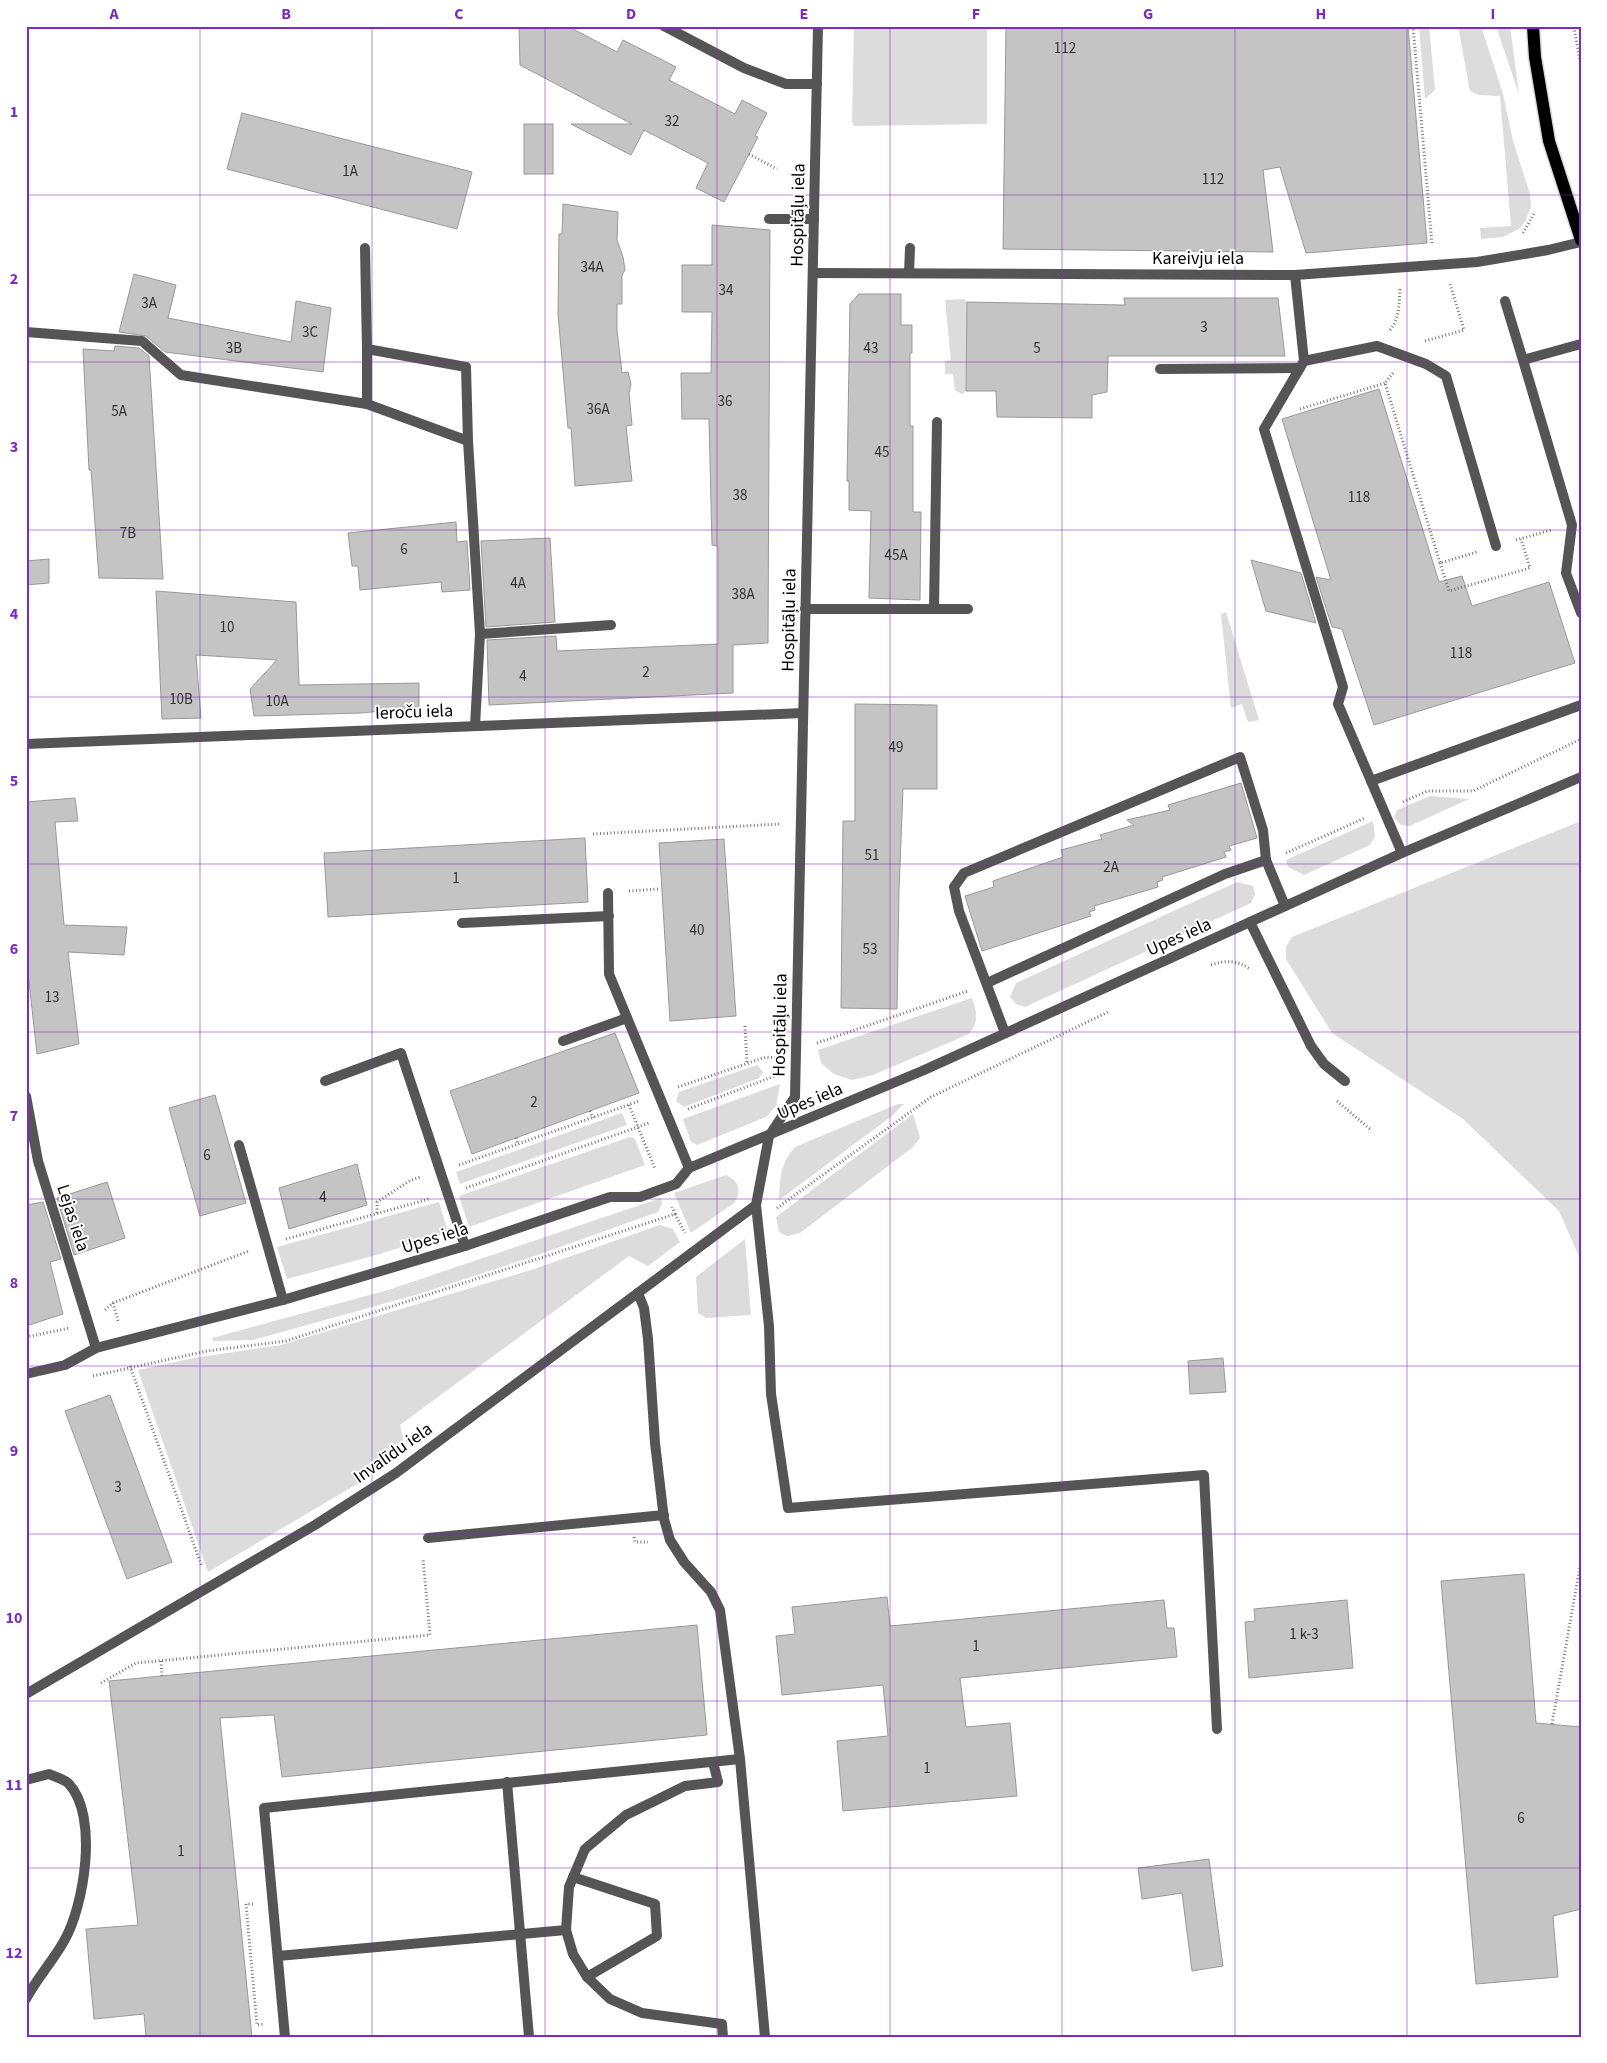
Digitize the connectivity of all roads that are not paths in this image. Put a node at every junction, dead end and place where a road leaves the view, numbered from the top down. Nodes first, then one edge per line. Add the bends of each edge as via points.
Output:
1 (664, 26) edge
2 (818, 26) edge
3 (1533, 26) edge
4 (817, 84) junction
5 (769, 219) dead end
6 (814, 219) junction
7 (1581, 241) edge
8 (365, 248) dead end
9 (910, 248) dead end
10 (813, 273) junction
11 (909, 273) junction
12 (1295, 275) junction
13 (1505, 301) dead end
14 (26, 332) edge
15 (1581, 344) edge
16 (367, 349) junction
17 (1523, 360) junction
18 (1302, 364) junction
19 (1160, 369) dead end
20 (366, 404) junction
21 (937, 422) dead end
22 (468, 441) junction
23 (1496, 546) dead end
24 (805, 609) junction
25 (934, 609) junction
26 (968, 609) dead end
27 (1581, 613) edge
28 (611, 625) dead end
29 (480, 634) junction
30 (1581, 705) edge
31 (803, 713) junction
32 (475, 726) junction
33 (26, 744) edge
34 (1581, 777) edge
35 (1371, 781) junction
36 (1402, 853) junction
37 (1266, 860) junction
38 (608, 893) road end
39 (1286, 906) junction
40 (609, 916) junction
41 (1250, 922) junction
42 (462, 923) dead end
43 (986, 983) junction
44 (627, 1018) junction
45 (1005, 1033) junction
46 (563, 1041) dead end
47 (325, 1081) dead end
48 (1345, 1081) dead end
49 (26, 1096) edge
50 (769, 1136) junction
51 (239, 1145) dead end
52 (689, 1168) junction
53 (756, 1205) junction
54 (465, 1246) junction
55 (638, 1293) junction
56 (283, 1300) junction
57 (96, 1348) junction
58 (26, 1374) edge
59 (664, 1515) junction
60 (428, 1538) road end
61 (26, 1694) edge
62 (1217, 1729) dead end
63 (740, 1759) junction
64 (713, 1762) junction
65 (26, 1780) edge
66 (507, 1782) junction
67 (573, 1877) junction
68 (566, 1930) junction
69 (521, 1934) junction
70 (278, 1956) junction
71 (587, 1977) junction
72 (26, 1999) edge
73 (285, 2037) edge
74 (529, 2037) edge
75 (723, 2037) edge
76 (766, 2037) edge

1 - 4 street via 744,68 786,84
2 - 4 street, Hospitāļu iela
3 - 7 main road via 1548,141
4 - 6 street, Hospitāļu iela
5 - 6 street
6 - 10 street, Hospitāļu iela
7 - 12 street, Kareivju iela via 1477,262
8 - 16 street
9 - 11 street
10 - 11 street, Kareivju iela
10 - 24 street, Hospitāļu iela
11 - 12 street, Kareivju iela
12 - 18 street
13 - 17 street
14 - 20 street via 142,341 182,375
15 - 17 street
16 - 20 street
16 - 22 street via 466,367
17 - 27 street via 1572,525 1566,573
18 - 19 street
18 - 23 street via 1377,346 1426,364 1446,376
18 - 35 street via 1264,429 1343,687 1338,704
20 - 22 street
21 - 25 street
22 - 29 street
24 - 25 street
24 - 31 street, Hospitāļu iela
25 - 26 street
28 - 29 street
29 - 32 street
30 - 35 street
31 - 32 street, Ieroču iela
31 - 50 street, Hospitāļu iela via 795,1097
32 - 33 street, Ieroču iela
34 - 36 street, Upes iela
35 - 36 street
36 - 39 street, Upes iela
37 - 39 street
37 - 43 street via 1224,874
37 - 43 street via 1264,830 1240,757 964,873 954,887 959,910
38 - 40 street
39 - 41 street, Upes iela
40 - 42 street
40 - 44 street via 609,974
41 - 45 street, Upes iela
41 - 48 street via 1311,1046 1324,1064
43 - 45 street
44 - 46 street
44 - 52 street
45 - 50 street, Upes iela
47 - 54 street via 402,1053
49 - 57 street, Lejas iela via 38,1161
50 - 52 street, Upes iela
50 - 53 street, Hospitāļu iela
51 - 56 street
52 - 54 street, Upes iela via 676,1184 640,1197 610,1197
53 - 55 street, Invalīdu iela
53 - 62 street, Hospitāļu iela via 769,1326 771,1394 788,1508 1204,1475
54 - 56 street, Upes iela
55 - 59 street via 644,1308 648,1339
55 - 61 street, Invalīdu iela via 396,1473 315,1525
56 - 57 street, Upes iela
57 - 58 street, Upes iela via 66,1365
59 - 60 street
59 - 63 street via 670,1540 684,1562 711,1592 720,1610
63 - 64 street
63 - 76 street
64 - 66 street
64 - 67 street via 718,1782 685,1786 626,1815 585,1849
65 - 72 street via 49,1774 69,1783 82,1806 85,1839 83,1887 65,1940
66 - 69 street
66 - 70 street via 264,1808
67 - 68 street via 569,1887
67 - 71 street via 655,1904 658,1936
68 - 69 street
68 - 71 street via 573,1954
69 - 70 street
69 - 74 street
70 - 73 street
71 - 75 street via 610,1999 642,2013 722,2024

